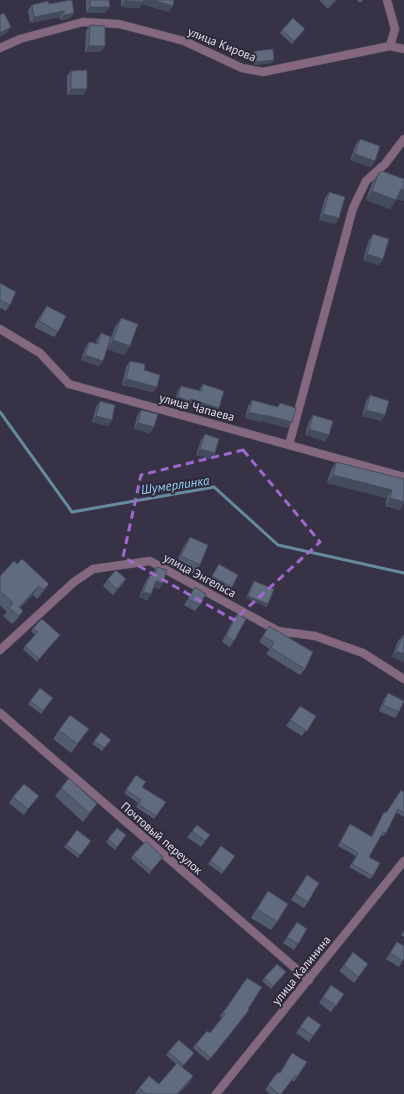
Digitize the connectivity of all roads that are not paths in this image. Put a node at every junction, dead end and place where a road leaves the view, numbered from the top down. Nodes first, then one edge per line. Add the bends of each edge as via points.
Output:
1 (386, 0) edge
2 (390, 46) junction
3 (0, 48) edge
4 (404, 48) edge
5 (404, 140) edge
6 (0, 330) edge
7 (289, 445) junction
8 (404, 477) edge
9 (0, 650) edge
10 (404, 678) edge
11 (0, 713) edge
12 (404, 861) edge
13 (309, 980) junction
14 (216, 1094) edge

1 - 2 street via 395,29
2 - 3 street, улица Кирова via 263,72 242,68 184,41 120,24 83,22 20,39
2 - 4 street, улица Кирова
5 - 7 street via 385,164 366,181 353,208
6 - 7 street, улица Чапаева via 40,353 69,384
7 - 8 street, улица Чапаева
9 - 10 street, улица Энгельса via 74,582 93,569 150,561 278,631 315,636 363,653
11 - 13 street, Почтовый переулок
12 - 13 street, улица Калинина
13 - 14 street, улица Калинина

